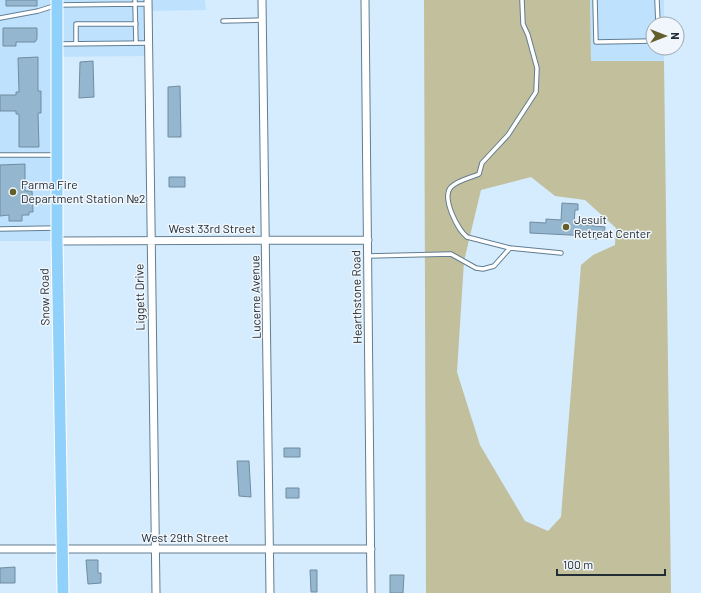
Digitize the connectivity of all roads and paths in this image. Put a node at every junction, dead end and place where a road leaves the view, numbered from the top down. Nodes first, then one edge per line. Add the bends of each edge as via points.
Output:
1 (262, 0) edge
2 (365, 0) edge
3 (522, 0) edge
4 (595, 0) edge
5 (657, 0) edge
6 (57, 2) edge
7 (82, 2) edge
8 (135, 2) edge
9 (148, 2) edge
10 (658, 16) edge
11 (0, 18) edge
12 (223, 20) dead end
13 (262, 20) junction
14 (136, 24) junction
15 (645, 41) edge
16 (136, 43) junction
17 (149, 43) junction
18 (57, 44) junction
19 (76, 44) junction
20 (0, 155) edge
21 (57, 155) junction
22 (57, 228) junction
23 (0, 229) edge
24 (266, 240) junction
25 (368, 240) junction
26 (57, 241) junction
27 (150, 241) junction
28 (510, 248) junction
29 (561, 253) dead end
30 (368, 256) junction
31 (0, 549) edge
32 (62, 549) junction
33 (155, 549) junction
34 (269, 549) junction
35 (371, 549) junction
36 (63, 593) edge
37 (156, 593) edge
38 (270, 593) edge
39 (371, 593) edge

1 - 13 street, Lucerne Avenue
2 - 25 street, Hearthstone Road
3 - 28 lane via 523,24 537,68 536,92 508,135 482,163 479,174 457,183 448,193 454,220 462,233 475,240
4 - 15 lane via 596,42
5 - 10 lane
6 - 7 lane
6 - 11 lane via 38,11
6 - 18 main road, Snow Road
7 - 8 lane via 115,5
8 - 9 lane
8 - 14 lane
9 - 17 street, Liggett Drive
12 - 13 lane
13 - 24 street, Lucerne Avenue
14 - 16 lane
14 - 19 lane via 76,24
16 - 17 lane
16 - 19 lane
17 - 27 street, Liggett Drive
18 - 19 lane
18 - 21 main road, Snow Road
20 - 21 lane
21 - 22 main road, Snow Road
22 - 23 lane
22 - 26 main road, Snow Road
24 - 25 street, West 33rd Street
24 - 27 street, West 33rd Street
24 - 34 street, Lucerne Avenue
25 - 30 street, Hearthstone Road
26 - 27 street, West 33rd Street
26 - 32 main road, Snow Road
27 - 33 street, Liggett Drive
28 - 29 lane
28 - 30 lane via 494,266 483,269 451,254
30 - 35 street, Hearthstone Road
31 - 32 street, West 29th Street
32 - 33 street, West 29th Street
32 - 36 main road, Snow Road
33 - 34 street, West 29th Street
33 - 37 street, Liggett Drive
34 - 35 street, West 29th Street
34 - 38 street, Lucerne Avenue
35 - 39 street, Hearthstone Road

